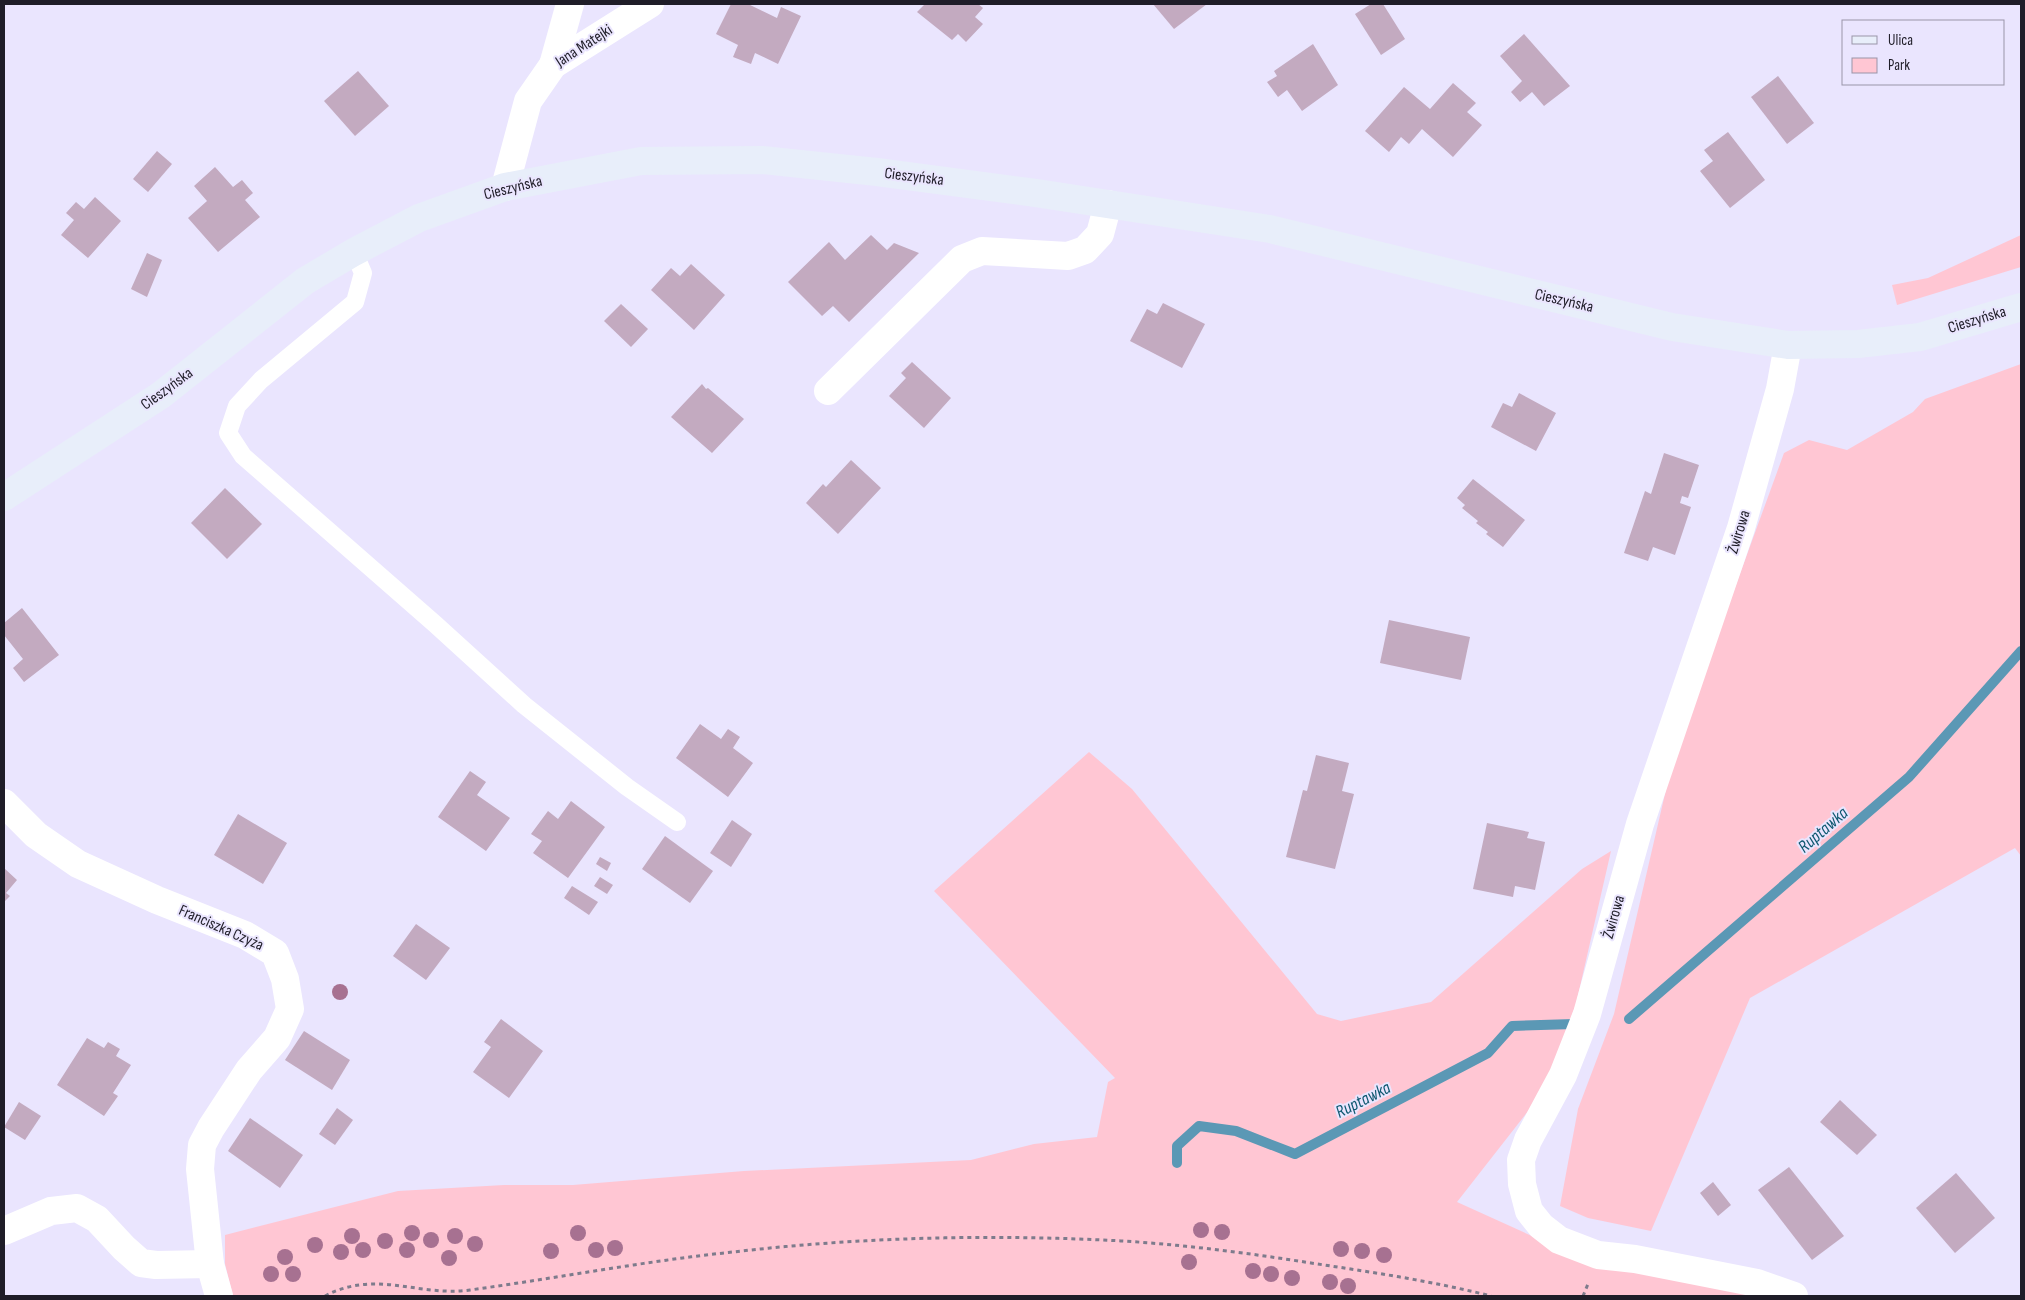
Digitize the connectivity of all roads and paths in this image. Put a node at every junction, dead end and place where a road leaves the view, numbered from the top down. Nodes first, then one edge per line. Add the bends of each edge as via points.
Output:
1 (570, 4) edge
2 (650, 4) edge
3 (553, 65) junction
4 (505, 187) junction
5 (1108, 204) junction
6 (354, 252) junction
7 (2021, 307) edge
8 (1788, 345) junction
9 (828, 390) dead end
10 (4, 497) edge
11 (4, 803) edge
12 (678, 822) dead end
13 (4, 1231) edge
14 (210, 1264) junction
15 (219, 1296) edge
16 (324, 1296) edge
17 (1491, 1296) edge
18 (1794, 1296) edge

1 - 3 street
2 - 3 street, Jana Matejki
3 - 4 street, Jana Matejki via 528,101
4 - 5 main road, Cieszyńska via 641,161 762,160 925,178
4 - 6 main road, Cieszyńska via 420,218
5 - 8 main road, Cieszyńska via 1270,229 1672,327
5 - 9 street via 1100,234 1085,250 1068,256 982,251 962,260
6 - 10 main road, Cieszyńska via 305,281 161,395
6 - 12 lane via 363,273 354,302 261,380 237,406 228,433 243,456 524,705 626,787
7 - 8 main road, Cieszyńska via 1920,337 1858,344
8 - 18 street, Żwirowa via 1780,389 1741,528 1640,824 1587,1014 1564,1074 1528,1140 1521,1160 1522,1184 1529,1211 1559,1240 1598,1255 1757,1283
11 - 14 street, Franciszka Czyża via 36,835 78,864 245,935 275,953 285,979 290,1009 277,1038 249,1070 202,1145 200,1169
13 - 14 street via 51,1211 77,1208 97,1219 141,1263
14 - 15 street, Franciszka Czyża
16 - 17 path via 356,1285 376,1283 466,1291 669,1259 804,1245 1006,1238 1124,1241 1214,1250 1395,1276

